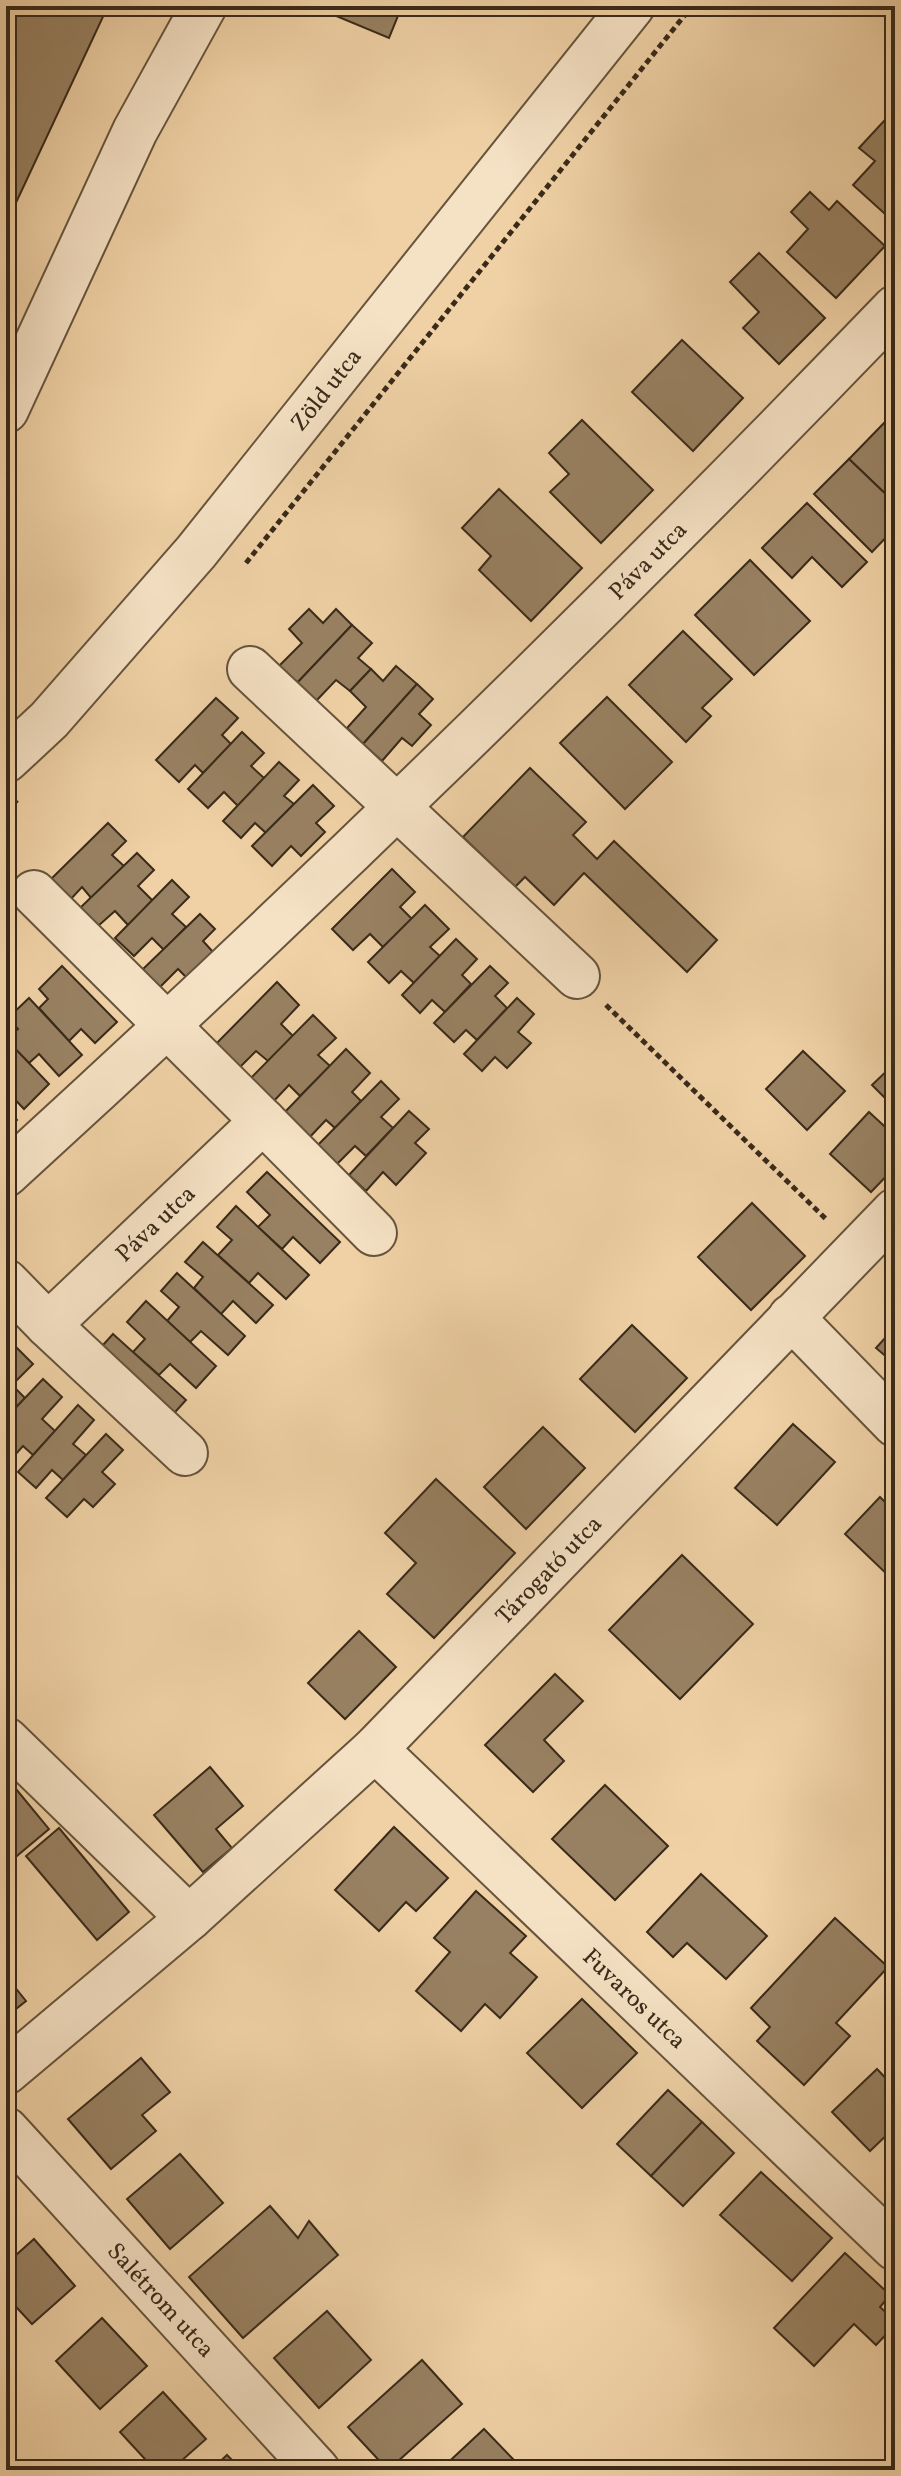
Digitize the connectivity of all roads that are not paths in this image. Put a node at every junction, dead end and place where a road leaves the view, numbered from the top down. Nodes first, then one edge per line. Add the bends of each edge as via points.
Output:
1 (204, 6) edge
2 (632, 6) edge
3 (895, 308) edge
4 (6, 410) edge
5 (250, 669) dead end
6 (6, 760) edge
7 (397, 806) junction
8 (34, 893) dead end
9 (577, 976) road end
10 (167, 1028) junction
11 (263, 1121) junction
12 (6, 1174) edge
13 (895, 1211) edge
14 (374, 1233) dead end
15 (6, 1282) edge
16 (791, 1317) junction
17 (48, 1325) junction
18 (895, 1424) edge
19 (185, 1453) dead end
20 (6, 1740) edge
21 (375, 1749) junction
22 (189, 1918) junction
23 (6, 2072) edge
24 (6, 2130) edge
25 (895, 2248) edge
26 (317, 2470) edge

1 - 4 street via 135,131
2 - 6 street, Zöld utca via 196,552 49,720
3 - 7 street, Páva utca
5 - 7 street
7 - 9 street
7 - 10 street, Páva utca
8 - 10 street
10 - 11 street
10 - 12 street, Páva utca
11 - 14 street
11 - 17 street, Páva utca
13 - 16 street, Tárogató utca
15 - 17 street
16 - 18 street
16 - 21 street, Tárogató utca
17 - 19 street
20 - 22 street
21 - 22 street, Tárogató utca
21 - 25 street, Fuvaros utca
22 - 23 street, Tárogató utca
24 - 26 street, Salétrom utca

